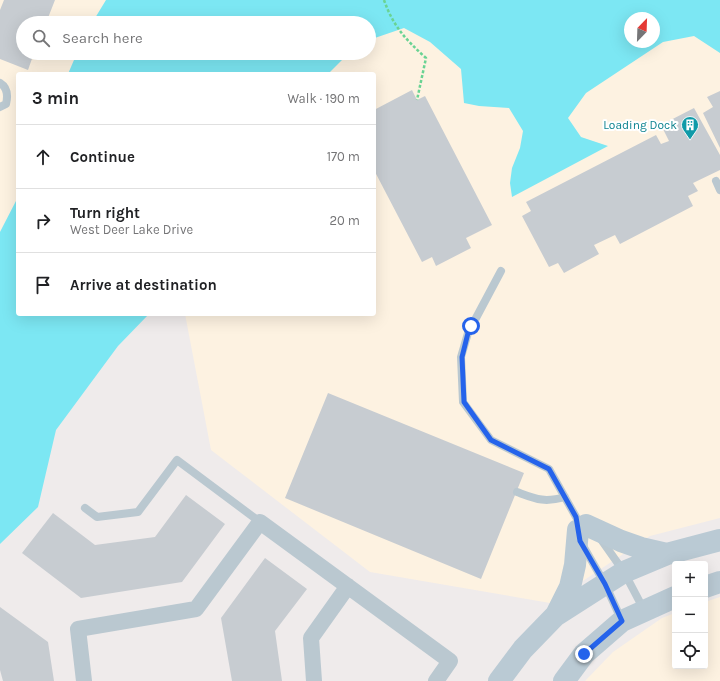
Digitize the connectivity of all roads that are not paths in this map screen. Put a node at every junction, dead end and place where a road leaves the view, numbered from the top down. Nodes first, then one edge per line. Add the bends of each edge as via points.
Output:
1 (0, 83) edge
2 (0, 107) edge
3 (716, 180) dead end
4 (720, 190) edge
5 (501, 271) dead end
6 (517, 492) dead end
7 (565, 497) junction
8 (85, 508) dead end
9 (260, 522) junction
10 (580, 524) junction
11 (720, 540) edge
12 (667, 554) junction
13 (624, 572) junction
14 (720, 582) edge
15 (605, 584) junction
16 (348, 586) junction
17 (708, 586) edge
18 (672, 598) edge
19 (644, 611) junction
20 (555, 616) junction
21 (622, 621) junction
22 (84, 681) edge
23 (314, 681) edge
24 (436, 681) edge
25 (499, 681) edge
26 (564, 681) edge

1 - 2 lane via 5,86 7,96 6,104
3 - 4 lane
5 - 7 lane via 468,333 462,357 464,402 491,440 549,469
6 - 7 lane via 537,499
7 - 10 lane
8 - 9 lane via 98,517 138,512 177,460
9 - 16 street
9 - 22 street via 196,609 78,629
10 - 12 street via 641,548
10 - 13 lane via 596,532
10 - 15 lane via 580,541
10 - 20 street via 570,586
11 - 12 street
12 - 13 street
13 - 15 street
13 - 19 lane
14 - 17 street
15 - 20 street
15 - 21 lane
16 - 23 street via 311,638
16 - 24 street via 450,661
18 - 19 street
19 - 21 street
20 - 25 street via 523,649
21 - 26 street via 584,654

